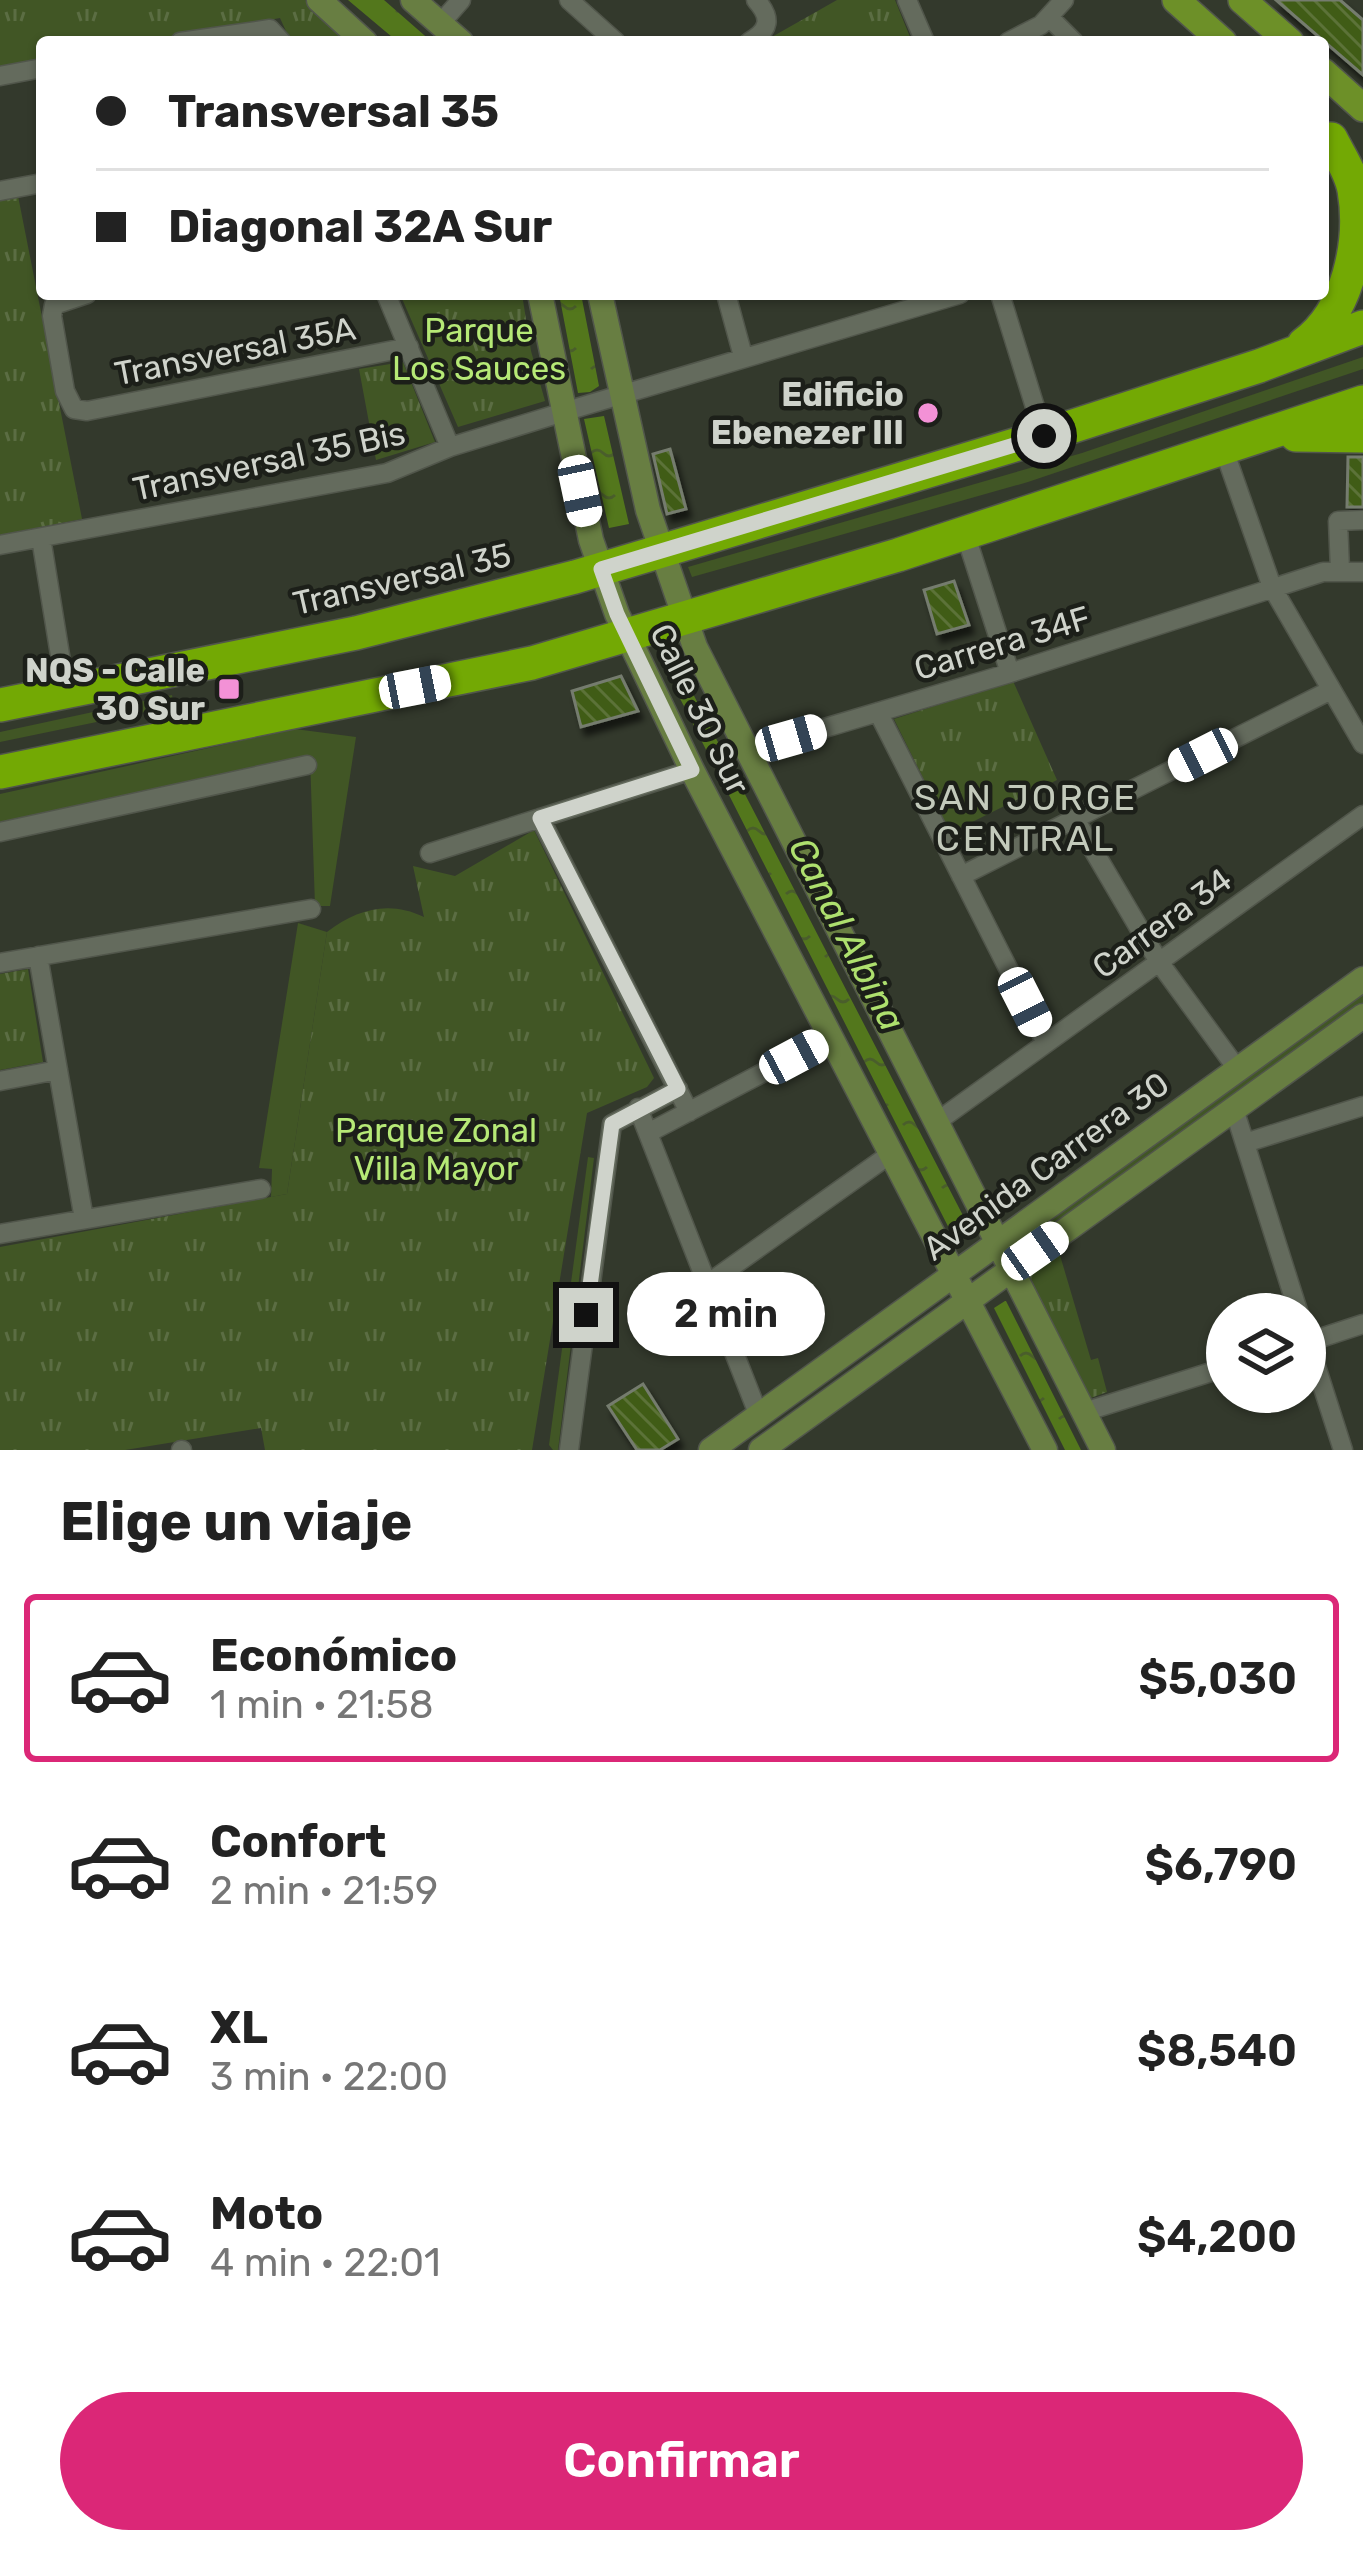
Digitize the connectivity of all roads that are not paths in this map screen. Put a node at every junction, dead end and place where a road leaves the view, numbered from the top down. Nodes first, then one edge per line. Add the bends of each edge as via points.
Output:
1 (319, 0) edge
2 (412, 0) edge
3 (461, 0) edge
4 (569, 0) edge
5 (756, 0) edge
6 (908, 0) edge
7 (1064, 0) edge
8 (1176, 0) edge
9 (1242, 0) edge
10 (1049, 17) junction
11 (440, 24) junction
12 (358, 36) edge
13 (453, 36) edge
14 (609, 36) edge
15 (760, 36) edge
16 (923, 36) edge
17 (1023, 36) edge
18 (1068, 36) edge
19 (1216, 36) edge
20 (1283, 36) edge
21 (36, 69) edge
22 (0, 76) edge
23 (1329, 77) edge
24 (1363, 108) edge
25 (1329, 137) edge
26 (1329, 139) edge
27 (1363, 171) edge
28 (36, 184) edge
29 (0, 190) edge
30 (69, 300) edge
31 (389, 300) edge
32 (542, 300) edge
33 (601, 300) edge
34 (728, 300) edge
35 (939, 300) edge
36 (1002, 300) edge
37 (1363, 327) edge
38 (409, 347) junction
39 (743, 356) junction
40 (1285, 356) junction
41 (615, 396) junction
42 (1363, 403) edge
43 (572, 409) junction
44 (1044, 436) junction
45 (1258, 436) junction
46 (1363, 436) edge
47 (450, 447) junction
48 (1223, 447) junction
49 (1363, 520) edge
50 (965, 533) junction
51 (41, 538) junction
52 (0, 545) edge
53 (659, 551) junction
54 (601, 569) junction
55 (1340, 569) junction
56 (1363, 572) edge
57 (1272, 587) junction
58 (685, 620) junction
59 (628, 637) junction
60 (1010, 674) junction
61 (1331, 690) junction
62 (67, 692) junction
63 (0, 706) edge
64 (878, 712) junction
65 (1363, 744) edge
66 (747, 751) junction
67 (307, 765) dead end
68 (692, 770) junction
69 (0, 772) edge
70 (1363, 815) edge
71 (540, 818) junction
72 (1075, 819) junction
73 (0, 832) edge
74 (430, 853) dead end
75 (962, 876) junction
76 (311, 909) dead end
77 (38, 956) junction
78 (1160, 962) junction
79 (0, 963) edge
80 (1363, 980) edge
81 (1363, 1016) edge
82 (829, 1038) junction
83 (1046, 1043) junction
84 (58, 1070) junction
85 (1238, 1070) junction
86 (0, 1081) edge
87 (678, 1089) junction
88 (1363, 1106) edge
89 (638, 1108) junction
90 (1234, 1109) junction
91 (689, 1112) junction
92 (938, 1121) junction
93 (648, 1133) junction
94 (1245, 1143) junction
95 (889, 1155) junction
96 (261, 1189) dead end
97 (84, 1220) junction
98 (0, 1234) edge
99 (999, 1241) junction
100 (1012, 1268) junction
101 (952, 1274) junction
102 (706, 1285) junction
103 (1293, 1293) edge
104 (967, 1300) junction
105 (1363, 1324) edge
106 (1326, 1333) edge
107 (1206, 1374) edge
108 (1326, 1400) edge
109 (1084, 1412) junction
110 (759, 1416) junction
111 (778, 1445) edge
112 (569, 1450) edge
113 (711, 1450) edge
114 (1045, 1450) edge
115 (1103, 1450) edge
116 (1342, 1450) edge

1 - 12 street
2 - 11 street
3 - 11 street
4 - 14 street
5 - 15 street via 768,20
6 - 16 street
7 - 10 street
8 - 19 main road
9 - 20 main road
10 - 17 street
10 - 18 street
11 - 13 street
21 - 22 street
23 - 24 main road
25 - 27 main road
26 - 40 highway via 1354,189 1352,263 1326,325
28 - 29 street
30 - 38 street, Transversal 35A via 54,305 52,316 65,391 74,409 87,411
31 - 38 street
32 - 43 street, Calle 30 Sur
33 - 41 street, Calle 30 Sur
34 - 39 street
35 - 39 street, Transversal 35 Bis
36 - 44 street
37 - 40 highway, Transversal 35
38 - 47 street
39 - 41 street, Transversal 35 Bis
40 - 44 highway, Transversal 35
41 - 43 street, Transversal 35 Bis
41 - 53 street, Calle 30 Sur
42 - 45 highway
43 - 47 street, Transversal 35 Bis
43 - 54 street, Calle 30 Sur
44 - 53 highway, Transversal 35
45 - 46 highway
45 - 48 highway
47 - 51 street, Transversal 35 Bis via 386,473
48 - 50 highway
48 - 57 street
49 - 55 street via 1338,521
50 - 58 highway
50 - 60 street
51 - 52 street, Transversal 35 Bis
51 - 62 street
53 - 54 highway, Transversal 35
53 - 58 street, Calle 30 Sur
54 - 59 street, Calle 30 Sur
54 - 62 highway, Transversal 35 via 356,632
55 - 56 street
55 - 57 street, Carrera 34F
57 - 60 street, Carrera 34F
57 - 61 street
58 - 59 highway
58 - 66 street, Calle 30 Sur
59 - 68 street, Calle 30 Sur
59 - 69 highway
60 - 64 street, Carrera 34F
61 - 65 street
61 - 72 street
62 - 63 highway, Transversal 35
64 - 66 street, Carrera 34F
64 - 75 street
66 - 92 street, Calle 30 Sur
67 - 73 street
68 - 71 street
68 - 82 street, Calle 30 Sur
70 - 78 street, Carrera 34
71 - 74 street
71 - 87 street
72 - 75 street
72 - 78 street
75 - 83 street
76 - 77 street
77 - 79 street
77 - 84 street
78 - 83 street, Carrera 34
78 - 85 street
80 - 85 street, Avenida Carrera 30
81 - 90 street, Avenida Carrera 30
82 - 91 street
82 - 95 street, Calle 30 Sur
83 - 92 street, Carrera 34
84 - 86 street
84 - 97 street
85 - 99 street, Avenida Carrera 30
87 - 89 street
87 - 91 street
88 - 94 street
89 - 93 street
89 - 112 street via 618,1118 609,1135
90 - 94 street
90 - 100 street, Avenida Carrera 30
91 - 93 street
92 - 99 street, Calle 30 Sur
93 - 102 street
94 - 103 street
95 - 101 street, Calle 30 Sur
95 - 102 street
96 - 97 street
97 - 98 street
99 - 100 street, Calle 30 Sur
99 - 101 street, Avenida Carrera 30
100 - 104 street, Avenida Carrera 30
100 - 109 street, Calle 30 Sur
101 - 104 street, Calle 30 Sur
101 - 110 street, Avenida Carrera 30
102 - 110 street
104 - 111 street, Avenida Carrera 30
104 - 114 street, Calle 30 Sur
105 - 106 street
107 - 109 street
108 - 116 street
109 - 115 street, Calle 30 Sur
110 - 113 street, Avenida Carrera 30

